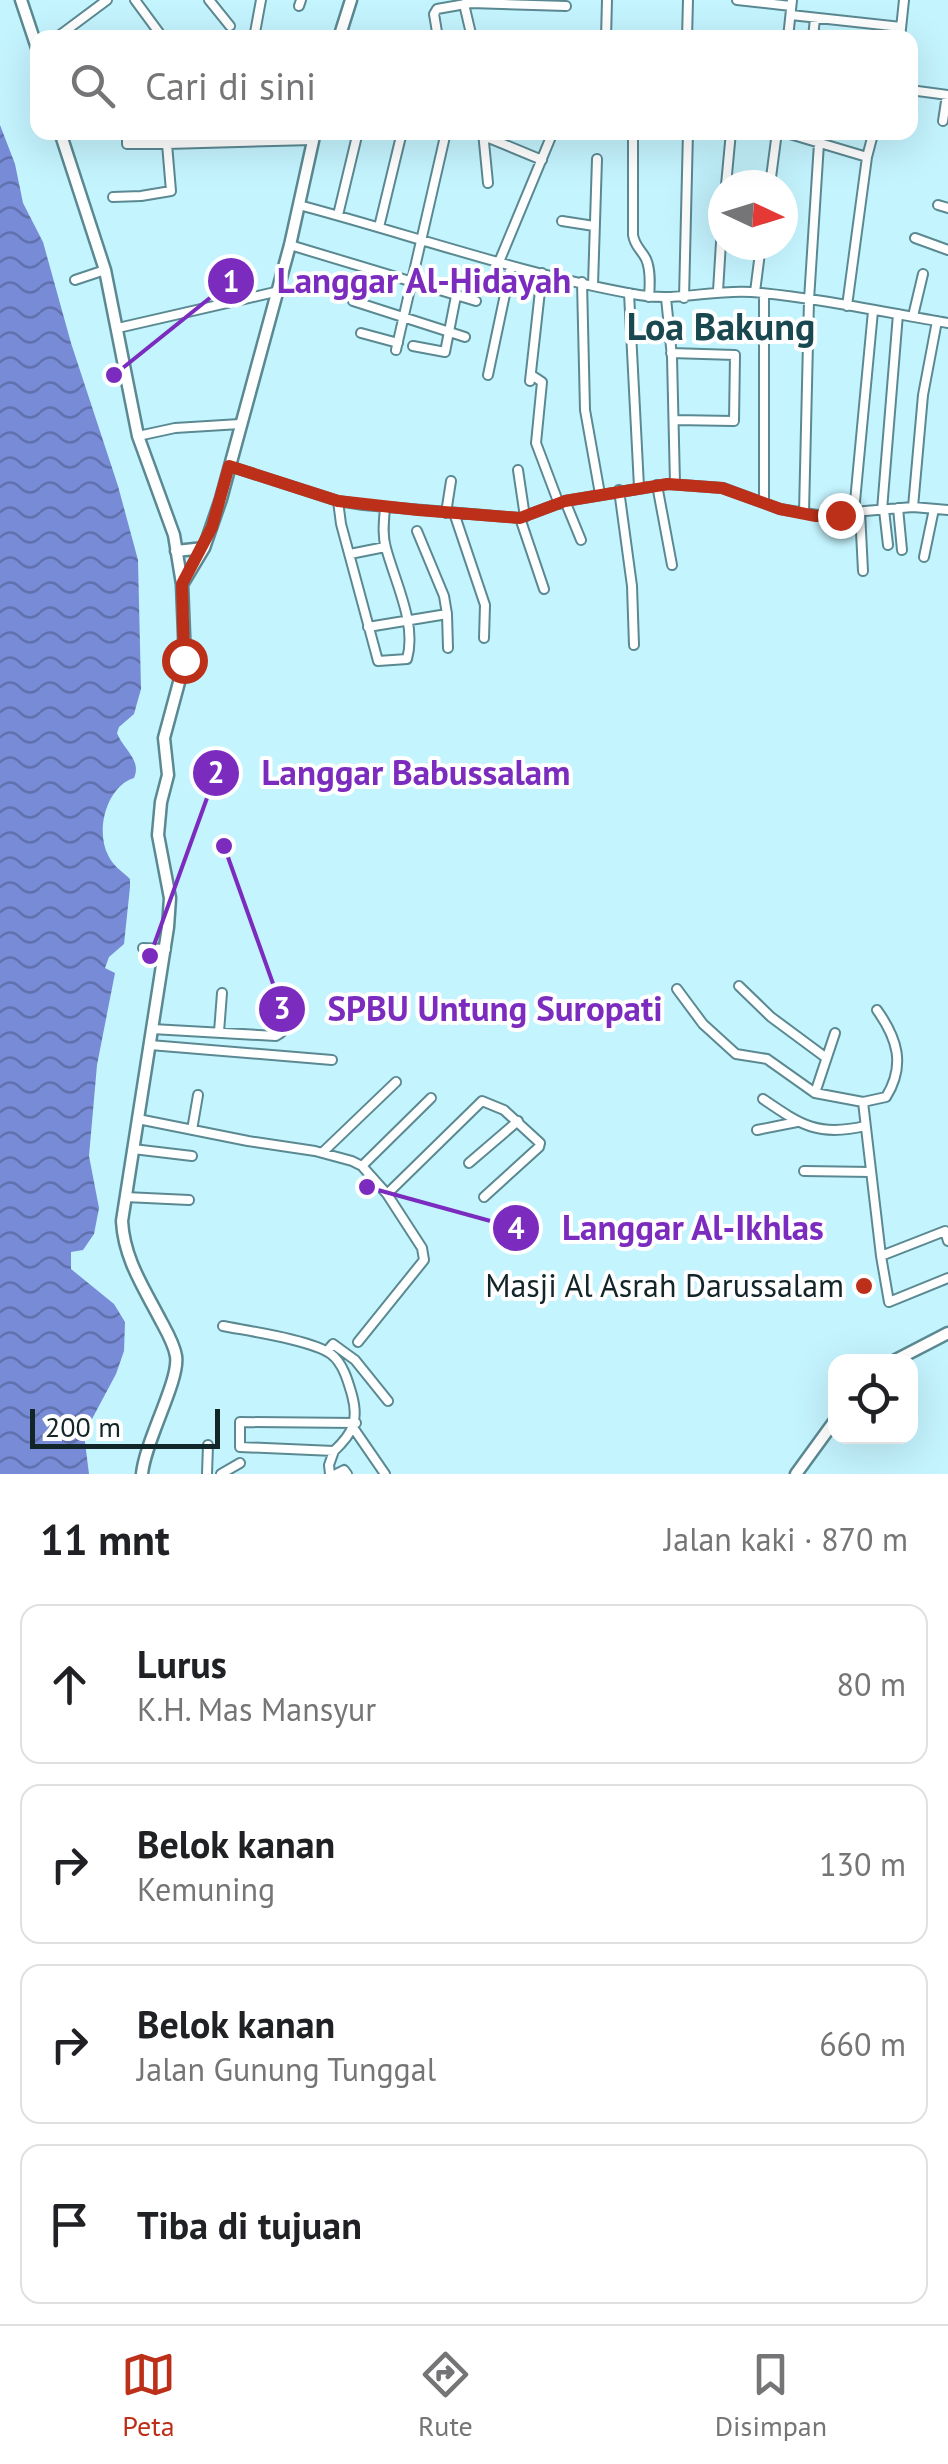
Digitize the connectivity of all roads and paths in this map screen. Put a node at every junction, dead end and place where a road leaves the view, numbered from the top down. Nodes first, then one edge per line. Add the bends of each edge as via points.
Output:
1 (22, 0) edge
2 (108, 0) edge
3 (134, 0) edge
4 (210, 0) edge
5 (261, 0) edge
6 (351, 0) edge
7 (607, 0) edge
8 (688, 0) edge
9 (736, 0) edge
10 (904, 0) edge
11 (469, 2) edge
12 (566, 6) dead end
13 (791, 7) edge
14 (816, 18) junction
15 (859, 22) junction
16 (230, 26) dead end
17 (901, 26) junction
18 (31, 30) edge
19 (67, 30) edge
20 (158, 30) edge
21 (255, 30) edge
22 (342, 30) edge
23 (437, 30) edge
24 (471, 30) edge
25 (606, 30) edge
26 (688, 30) edge
27 (814, 30) edge
28 (858, 30) edge
29 (901, 30) edge
30 (918, 91) edge
31 (948, 95) edge
32 (942, 121) dead end
33 (63, 140) edge
34 (127, 140) edge
35 (240, 140) edge
36 (313, 140) edge
37 (356, 140) dead end
38 (400, 140) edge
39 (444, 140) edge
40 (484, 140) edge
41 (497, 140) edge
42 (550, 140) edge
43 (633, 140) edge
44 (688, 140) edge
45 (731, 140) edge
46 (778, 140) edge
47 (808, 140) edge
48 (871, 140) edge
49 (819, 143) junction
50 (167, 144) junction
51 (867, 157) junction
52 (542, 160) junction
53 (597, 160) dead end
54 (728, 170) edge
55 (773, 170) edge
56 (488, 184) dead end
57 (114, 197) dead end
58 (300, 205) junction
59 (338, 215) junction
60 (562, 221) dead end
61 (594, 226) junction
62 (379, 227) junction
63 (915, 238) dead end
64 (422, 240) junction
65 (290, 245) junction
66 (948, 250) edge
67 (720, 260) edge
68 (761, 260) edge
69 (499, 262) junction
70 (512, 266) junction
71 (104, 270) junction
72 (542, 273) junction
73 (923, 274) dead end
74 (75, 280) dead end
75 (582, 282) junction
76 (412, 283) junction
77 (593, 285) junction
78 (718, 290) junction
79 (275, 292) junction
80 (760, 293) junction
81 (629, 294) junction
82 (456, 296) junction
83 (650, 297) junction
84 (666, 298) junction
85 (684, 298) junction
86 (809, 300) junction
87 (353, 301) dead end
88 (476, 302) dead end
89 (847, 306) junction
90 (873, 310) junction
91 (898, 314) junction
92 (913, 316) junction
93 (404, 320) junction
94 (936, 321) junction
95 (948, 324) edge
96 (118, 328) junction
97 (361, 334) dead end
98 (450, 334) junction
99 (466, 338) dead end
100 (414, 346) dead end
101 (672, 352) junction
102 (488, 374) dead end
103 (674, 420) junction
104 (240, 424) junction
105 (138, 436) junction
106 (229, 466) junction
107 (518, 470) dead end
108 (451, 481) dead end
109 (675, 484) junction
110 (657, 485) junction
111 (639, 487) junction
112 (619, 490) junction
113 (600, 494) junction
114 (338, 501) junction
115 (562, 502) junction
116 (764, 503) junction
117 (913, 506) junction
118 (385, 508) junction
119 (898, 508) junction
120 (934, 508) junction
121 (883, 510) junction
122 (948, 510) edge
123 (857, 512) junction
124 (450, 513) junction
125 (804, 513) junction
126 (522, 517) junction
127 (417, 531) dead end
128 (580, 540) dead end
129 (888, 545) dead end
130 (385, 547) junction
131 (204, 548) junction
132 (902, 550) dead end
133 (176, 551) junction
134 (350, 554) junction
135 (924, 557) dead end
136 (672, 564) dead end
137 (863, 571) dead end
138 (182, 584) junction
139 (544, 589) dead end
140 (446, 614) junction
141 (406, 620) junction
142 (368, 627) junction
143 (484, 638) dead end
144 (634, 644) dead end
145 (448, 648) dead end
146 (143, 948) dead end
147 (166, 950) junction
148 (739, 986) dead end
149 (677, 989) dead end
150 (222, 993) dead end
151 (292, 996) dead end
152 (877, 1010) dead end
153 (152, 1029) junction
154 (220, 1032) junction
155 (835, 1033) dead end
156 (150, 1045) junction
157 (825, 1057) junction
158 (332, 1060) dead end
159 (396, 1082) dead end
160 (814, 1094) junction
161 (198, 1095) dead end
162 (431, 1098) dead end
163 (763, 1099) dead end
164 (862, 1102) junction
165 (138, 1119) junction
166 (518, 1121) junction
167 (796, 1122) junction
168 (865, 1126) junction
169 (192, 1130) junction
170 (757, 1130) dead end
171 (133, 1149) junction
172 (324, 1152) junction
173 (192, 1156) dead end
174 (470, 1163) dead end
175 (362, 1166) junction
176 (804, 1171) dead end
177 (871, 1172) junction
178 (387, 1194) junction
179 (125, 1197) junction
180 (484, 1198) dead end
181 (189, 1200) dead end
182 (946, 1230) edge
183 (948, 1241) edge
184 (881, 1256) junction
185 (948, 1278) edge
186 (888, 1302) junction
187 (877, 1306) dead end
188 (223, 1326) dead end
189 (948, 1333) edge
190 (358, 1342) dead end
191 (327, 1352) junction
192 (907, 1354) edge
193 (388, 1401) dead end
194 (355, 1426) junction
195 (828, 1430) edge
196 (208, 1445) dead end
197 (334, 1451) junction
198 (240, 1463) dead end
199 (142, 1474) edge
200 (207, 1474) edge
201 (221, 1474) edge
202 (333, 1474) edge
203 (347, 1474) edge
204 (384, 1474) edge
205 (796, 1474) edge

1 - 18 main road
2 - 19 street
3 - 20 street
4 - 16 street
5 - 21 street
6 - 22 main road
7 - 25 street
8 - 26 street
9 - 13 street
10 - 17 street
11 - 12 street
11 - 23 street via 436,10
11 - 24 street
13 - 14 street
14 - 15 street
14 - 27 street
15 - 17 street
15 - 28 street
17 - 29 street
30 - 31 street
31 - 32 street
33 - 71 main road
34 - 50 street
35 - 50 street
36 - 58 main road
37 - 59 street
38 - 62 street
39 - 64 street
40 - 56 street
41 - 52 street
42 - 52 street
43 - 83 street via 632,235 648,266
44 - 85 street
45 - 54 street
46 - 55 street
47 - 49 street
48 - 51 street
49 - 51 street
49 - 86 street
50 - 57 street via 170,191
51 - 89 street
52 - 69 street
53 - 61 street
58 - 59 street
58 - 65 main road
59 - 62 street
60 - 61 street
61 - 77 street
62 - 64 street
63 - 66 street
64 - 69 street
64 - 76 street
65 - 76 street
65 - 79 main road
67 - 78 street
68 - 80 street
69 - 70 street
70 - 72 street
70 - 102 street
71 - 74 street
71 - 96 main road
72 - 75 street
72 - 115 street via 531,378 542,382 536,443
73 - 92 street
75 - 77 street
75 - 113 street via 585,410
76 - 82 street
76 - 93 street
77 - 81 street
78 - 80 street
78 - 85 street
79 - 96 street
79 - 104 main road
80 - 86 street
80 - 116 street
81 - 83 street
81 - 111 street
82 - 88 street
82 - 98 street
83 - 84 street
84 - 85 street
84 - 101 street
86 - 89 street
86 - 125 street
87 - 93 street
89 - 90 street
90 - 91 street
90 - 123 street
91 - 92 street
91 - 121 street
92 - 94 street
93 - 97 street via 396,346
93 - 98 street
94 - 95 street
94 - 117 street
96 - 105 main road
98 - 99 street
98 - 100 street via 444,352
101 - 103 street
101 - 103 street via 734,353 736,394 731,422
103 - 109 street
104 - 105 street
104 - 106 main road
105 - 133 main road
106 - 114 street
106 - 131 main road
107 - 126 street
108 - 124 street
109 - 110 street
109 - 116 street via 722,488
110 - 111 street
110 - 136 street
111 - 112 street
112 - 113 street
112 - 144 street
113 - 115 street
114 - 118 street
114 - 134 street
115 - 126 street
115 - 128 street
116 - 125 street
117 - 119 street
117 - 120 street
118 - 124 street
118 - 130 street
119 - 121 street
119 - 132 street
120 - 122 street
120 - 135 street
121 - 123 street
121 - 129 street
123 - 125 street
123 - 137 street
124 - 126 street
124 - 143 street via 485,605
126 - 139 street
127 - 140 street
130 - 134 street
130 - 141 street
131 - 133 main road
131 - 138 main road
133 - 138 main road
134 - 142 street
138 - 147 main road via 184,660 164,738 168,776 158,835 170,898
140 - 141 street
140 - 145 street
141 - 142 street
141 - 142 street via 406,659 378,661
146 - 147 street
147 - 153 main road
148 - 157 street
149 - 160 street via 729,1050 767,1059
150 - 154 street
151 - 154 street via 284,1032
152 - 164 street via 896,1040 897,1070 886,1097
153 - 154 street
153 - 156 main road
155 - 157 street
156 - 158 street
156 - 165 main road
157 - 160 street
159 - 172 street
160 - 164 street
161 - 169 street
162 - 175 street
163 - 167 street
164 - 168 street
165 - 169 street
165 - 171 main road
166 - 174 street
166 - 178 street via 478,1102
166 - 180 street via 540,1147
167 - 168 street via 820,1131
167 - 170 street
168 - 177 street
169 - 172 street
171 - 173 street
171 - 179 main road
172 - 175 street
175 - 178 street
176 - 177 street
177 - 184 street
178 - 190 street via 424,1260
179 - 181 street
179 - 199 main road via 128,1259 176,1357
182 - 183 street
182 - 184 street
184 - 186 street
185 - 186 street
186 - 187 street
188 - 191 street
189 - 192 main road
191 - 193 street via 333,1344 344,1350
191 - 194 street via 344,1372
194 - 197 street
194 - 197 street via 244,1420 238,1427 240,1448
194 - 204 street
195 - 205 main road
196 - 200 street
197 - 202 street
198 - 201 street
202 - 203 street

